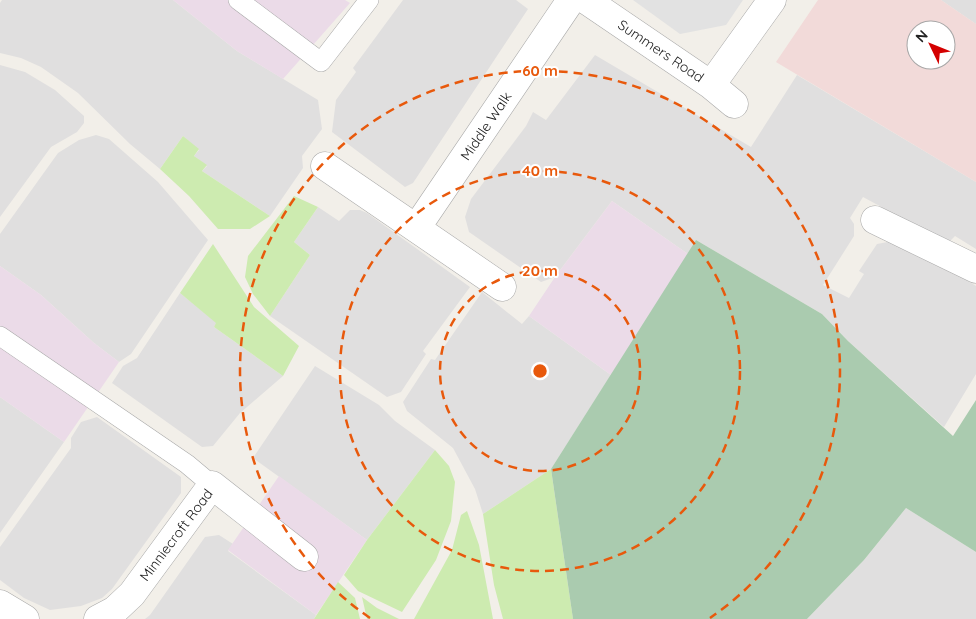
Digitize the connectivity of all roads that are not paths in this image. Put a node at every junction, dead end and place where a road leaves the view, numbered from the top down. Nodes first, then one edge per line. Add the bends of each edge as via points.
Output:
1 (238, 0) edge
2 (369, 0) edge
3 (572, 0) edge
4 (586, 0) edge
5 (772, 0) edge
6 (711, 85) junction
7 (734, 104) dead end
8 (326, 166) dead end
9 (875, 220) dead end
10 (417, 227) junction
11 (976, 269) edge
12 (502, 287) dead end
13 (0, 336) edge
14 (212, 485) junction
15 (304, 557) dead end
16 (0, 604) edge
17 (25, 619) edge
18 (98, 619) edge

1 - 2 lane via 321,62
3 - 10 street, Middle Walk
4 - 6 street, Summers Road
5 - 6 street, Summers Road
6 - 7 street, Summers Road
8 - 10 street
9 - 11 street
10 - 12 street
13 - 14 lane via 187,464
14 - 15 street, Minniecroft Road
14 - 18 street, Minniecroft Road via 132,594 115,610
16 - 17 street

